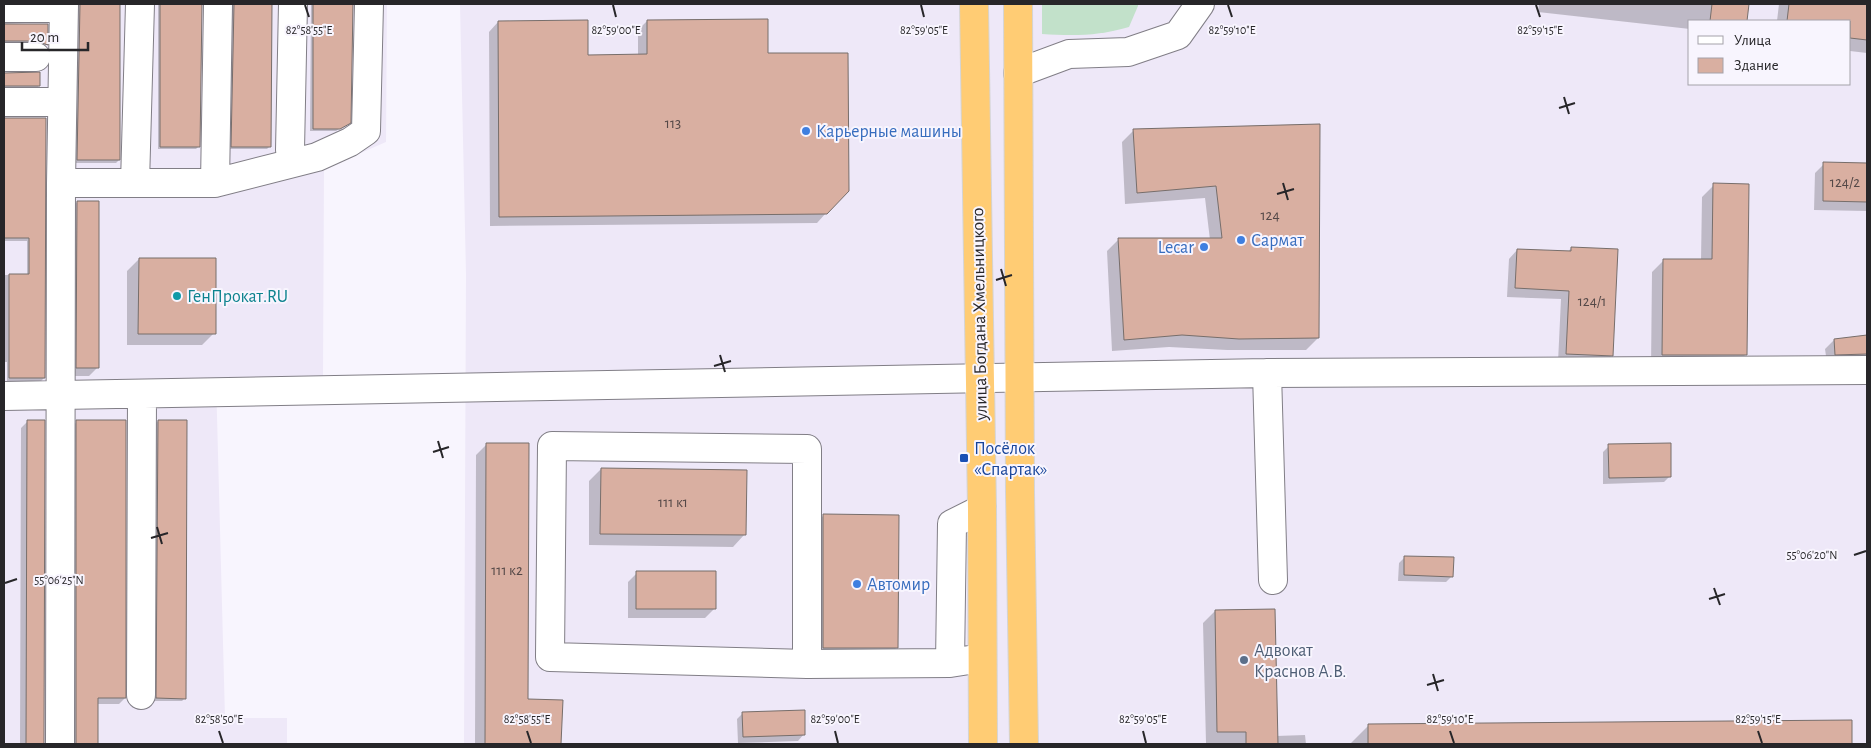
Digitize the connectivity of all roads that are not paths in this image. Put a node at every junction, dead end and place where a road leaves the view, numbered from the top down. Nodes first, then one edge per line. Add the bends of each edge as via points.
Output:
1 (140, 4) edge
2 (218, 4) edge
3 (293, 4) edge
4 (369, 4) edge
5 (974, 4) edge
6 (1018, 4) edge
7 (1200, 4) edge
8 (64, 6) edge
9 (4, 8) edge
10 (4, 57) edge
11 (36, 57) dead end
12 (1018, 73) junction
13 (4, 102) edge
14 (62, 102) junction
15 (290, 150) dead end
16 (61, 183) junction
17 (135, 183) junction
18 (215, 183) junction
19 (1867, 370) edge
20 (1267, 373) junction
21 (1020, 379) junction
22 (979, 380) junction
23 (142, 394) junction
24 (60, 395) junction
25 (4, 396) edge
26 (982, 509) junction
27 (1273, 580) dead end
28 (982, 658) junction
29 (950, 663) junction
30 (807, 664) junction
31 (141, 695) dead end
32 (60, 744) edge
33 (983, 744) edge
34 (1024, 744) edge

1 - 17 lane
2 - 18 lane
3 - 15 lane
4 - 18 lane via 366,131 317,157
5 - 22 highway, улица Богдана Хмельницкого
6 - 12 highway
7 - 12 lane via 1178,35 1128,52 1069,54
8 - 9 lane
8 - 14 lane
10 - 11 lane
12 - 21 highway
13 - 14 lane
14 - 16 lane
16 - 17 lane
16 - 24 lane
17 - 18 lane
19 - 20 lane
20 - 21 lane
20 - 27 lane
21 - 22 lane
21 - 34 highway
22 - 23 lane
22 - 26 highway, улица Богдана Хмельницкого
23 - 24 lane
23 - 31 lane
24 - 25 lane
24 - 32 lane
26 - 28 highway, улица Богдана Хмельницкого
26 - 29 lane via 952,524
28 - 29 lane
28 - 33 highway, улица Богдана Хмельницкого
29 - 30 lane
30 - 30 lane via 807,449 552,446 550,657

